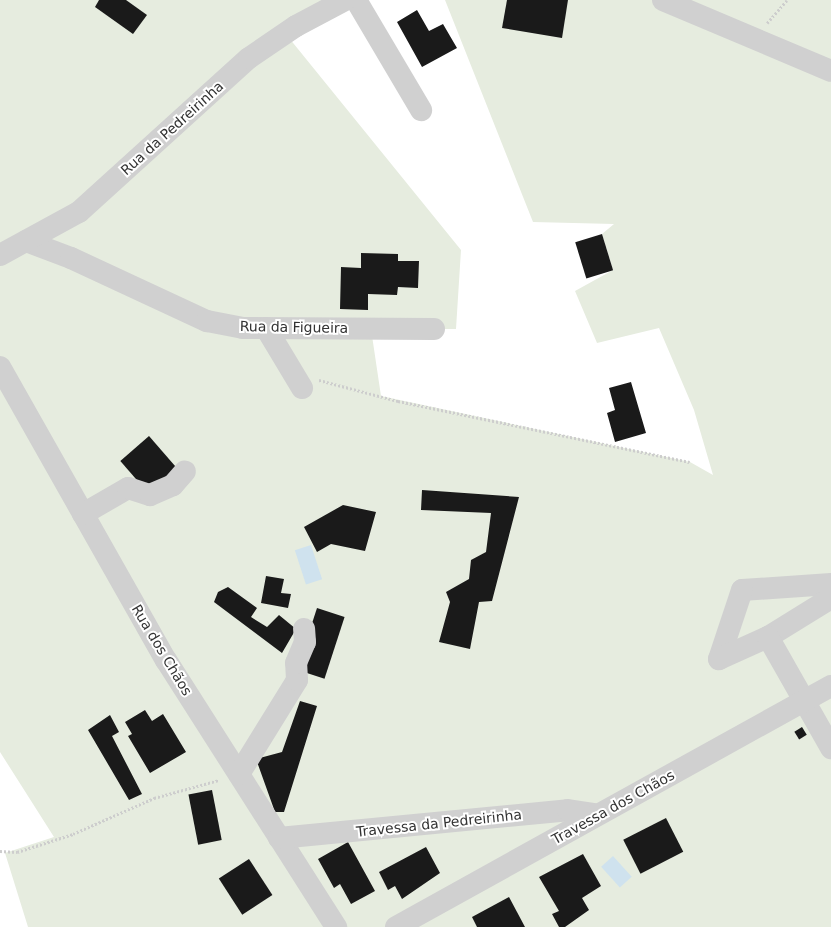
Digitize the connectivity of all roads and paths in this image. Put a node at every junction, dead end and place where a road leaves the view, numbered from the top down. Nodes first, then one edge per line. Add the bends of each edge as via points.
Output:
1 (345, 0) edge
2 (356, 0) edge
3 (663, 0) edge
4 (787, 0) edge
5 (754, 38) junction
6 (831, 71) edge
7 (421, 110) dead end
8 (26, 242) junction
9 (0, 255) edge
10 (266, 328) junction
11 (434, 329) dead end
12 (0, 367) edge
13 (297, 381) joint
14 (690, 462) dead end
15 (185, 471) dead end
16 (83, 514) junction
17 (831, 584) edge
18 (831, 598) edge
19 (304, 629) dead end
20 (768, 638) junction
21 (831, 686) edge
22 (806, 700) junction
23 (831, 748) edge
24 (238, 774) junction
25 (598, 815) junction
26 (279, 838) junction
27 (0, 852) edge
28 (336, 927) edge
29 (396, 927) edge

1 - 8 street, Rua da Pedreirinha via 296,26 249,58 79,212
2 - 7 street
3 - 5 street
4 - 5 path
5 - 6 street
8 - 9 street, Rua da Pedreirinha
8 - 10 street, Rua da Figueira via 71,258 207,321
10 - 11 street, Rua da Figueira
10 - 13 street
12 - 16 street, Rua dos Chãos
13 - 14 path
15 - 16 street via 173,485 150,495 128,488
16 - 24 street, Rua dos Chãos via 166,660
17 - 20 street via 742,590 719,658
18 - 20 street
19 - 24 street via 304,642 296,663 297,680
20 - 22 street
21 - 22 street, Travessa dos Chãos
22 - 23 street
22 - 25 street, Travessa dos Chãos
24 - 26 street, Rua dos Chãos
24 - 27 path via 154,798 73,834 17,852
25 - 26 street, Travessa da Pedreirinha via 568,810
25 - 29 street, Travessa dos Chãos
26 - 28 street, Rua dos Chãos

